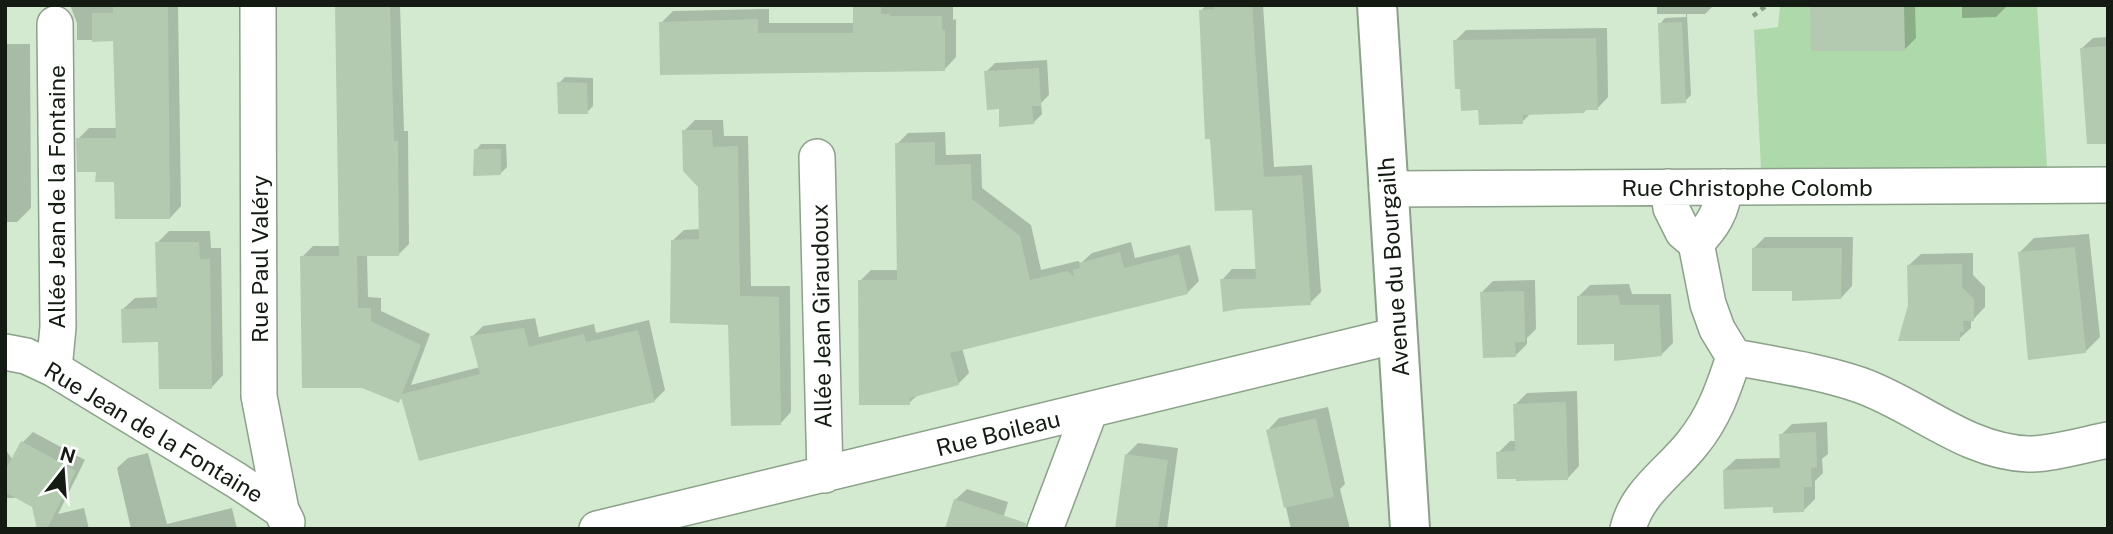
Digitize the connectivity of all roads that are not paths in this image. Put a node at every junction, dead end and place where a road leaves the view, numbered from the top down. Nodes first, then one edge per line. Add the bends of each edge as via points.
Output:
1 (258, 5) edge
2 (1377, 5) edge
3 (55, 24) dead end
4 (817, 157) dead end
5 (2108, 186) edge
6 (1668, 187) junction
7 (1724, 187) junction
8 (1387, 189) junction
9 (1696, 243) junction
10 (1398, 335) junction
11 (5, 352) edge
12 (1734, 357) junction
13 (54, 369) junction
14 (1090, 410) junction
15 (2108, 440) edge
16 (825, 475) junction
17 (286, 519) edge
18 (597, 529) edge
19 (1045, 529) edge
20 (1410, 529) edge
21 (1628, 529) edge

1 - 17 street, Rue Paul Valéry via 259,396
2 - 8 main road, Avenue du Bourgailh
3 - 13 street, Allée Jean de la Fontaine via 58,327
4 - 16 street, Allée Jean Giraudoux
5 - 7 street, Rue Christophe Colomb
6 - 7 street, Rue Christophe Colomb
6 - 8 street, Rue Christophe Colomb
6 - 9 street via 1671,208 1683,232
7 - 9 street via 1712,227
8 - 10 main road, Avenue du Bourgailh
9 - 12 street via 1708,304
10 - 14 street, Rue Boileau
10 - 20 main road, Avenue du Bourgailh
11 - 13 street, Rue Jean de la Fontaine
12 - 15 street via 1862,385 1991,447 2029,454
12 - 21 street via 1717,407 1692,444 1643,496
13 - 17 street, Rue Jean de la Fontaine via 236,480
14 - 16 street, Rue Boileau
14 - 19 street
16 - 18 street, Rue Boileau

